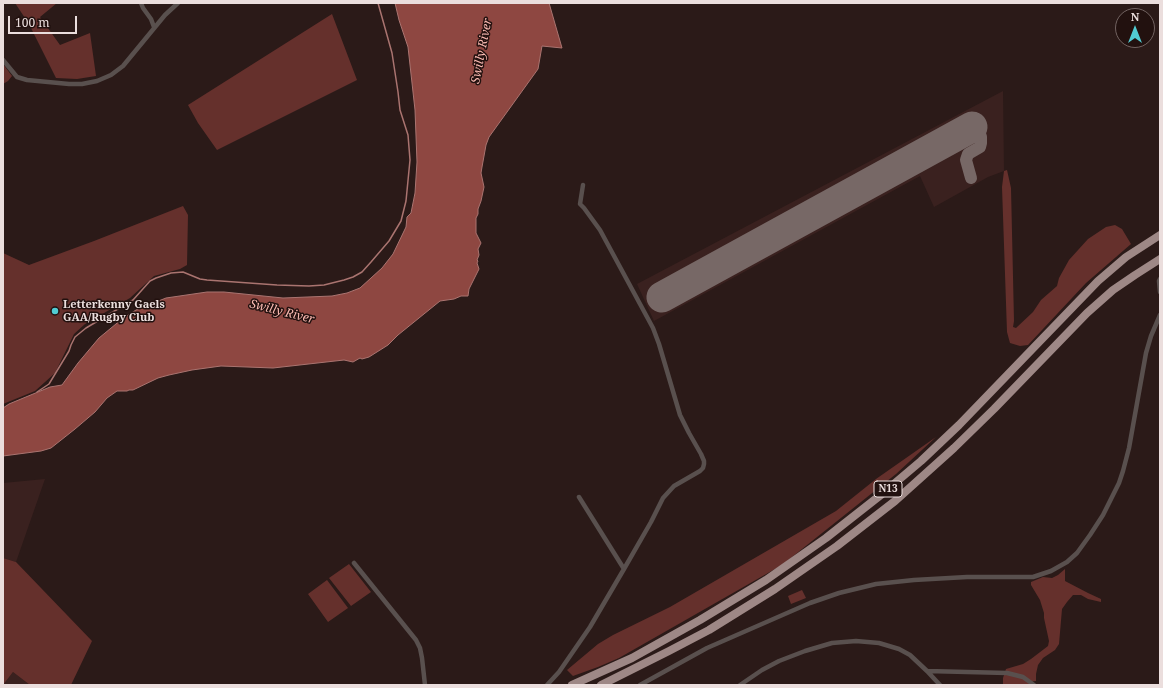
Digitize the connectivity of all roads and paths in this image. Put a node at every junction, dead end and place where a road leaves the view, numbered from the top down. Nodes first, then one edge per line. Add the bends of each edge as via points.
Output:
1 (141, 3) edge
2 (178, 3) edge
3 (154, 27) junction
4 (3, 60) edge
5 (584, 185) dead end
6 (1160, 235) edge
7 (1160, 259) edge
8 (1160, 280) edge
9 (1160, 292) edge
10 (1160, 316) edge
11 (579, 496) dead end
12 (354, 563) dead end
13 (624, 569) junction
14 (927, 671) junction
15 (603, 684) edge
16 (424, 685) edge
17 (547, 685) edge
18 (572, 685) edge
19 (640, 685) edge
20 (740, 685) edge
21 (940, 685) edge
22 (1034, 685) edge

1 - 3 street
2 - 3 street
3 - 4 street via 123,66 111,75 90,83 33,81 16,76
5 - 13 street via 580,204 600,230 653,328 680,415 704,460 702,470 674,486 666,494
6 - 18 highway, N13 via 1126,257 1098,281 959,425 882,494 826,538 766,580 700,620 632,658
7 - 15 highway, N13 via 1113,290 1087,313 954,448 895,501 837,546 709,630
8 - 9 street
10 - 19 street via 1146,353 1124,471 1110,502 1090,535 1067,562 1033,577 967,577 902,581 867,585 825,597 707,648
11 - 13 street
12 - 16 street via 416,640 422,658
13 - 17 street via 580,641
14 - 20 street via 899,649 879,643 856,641 822,646 779,661
14 - 21 street
14 - 22 street via 1008,673 1023,677

